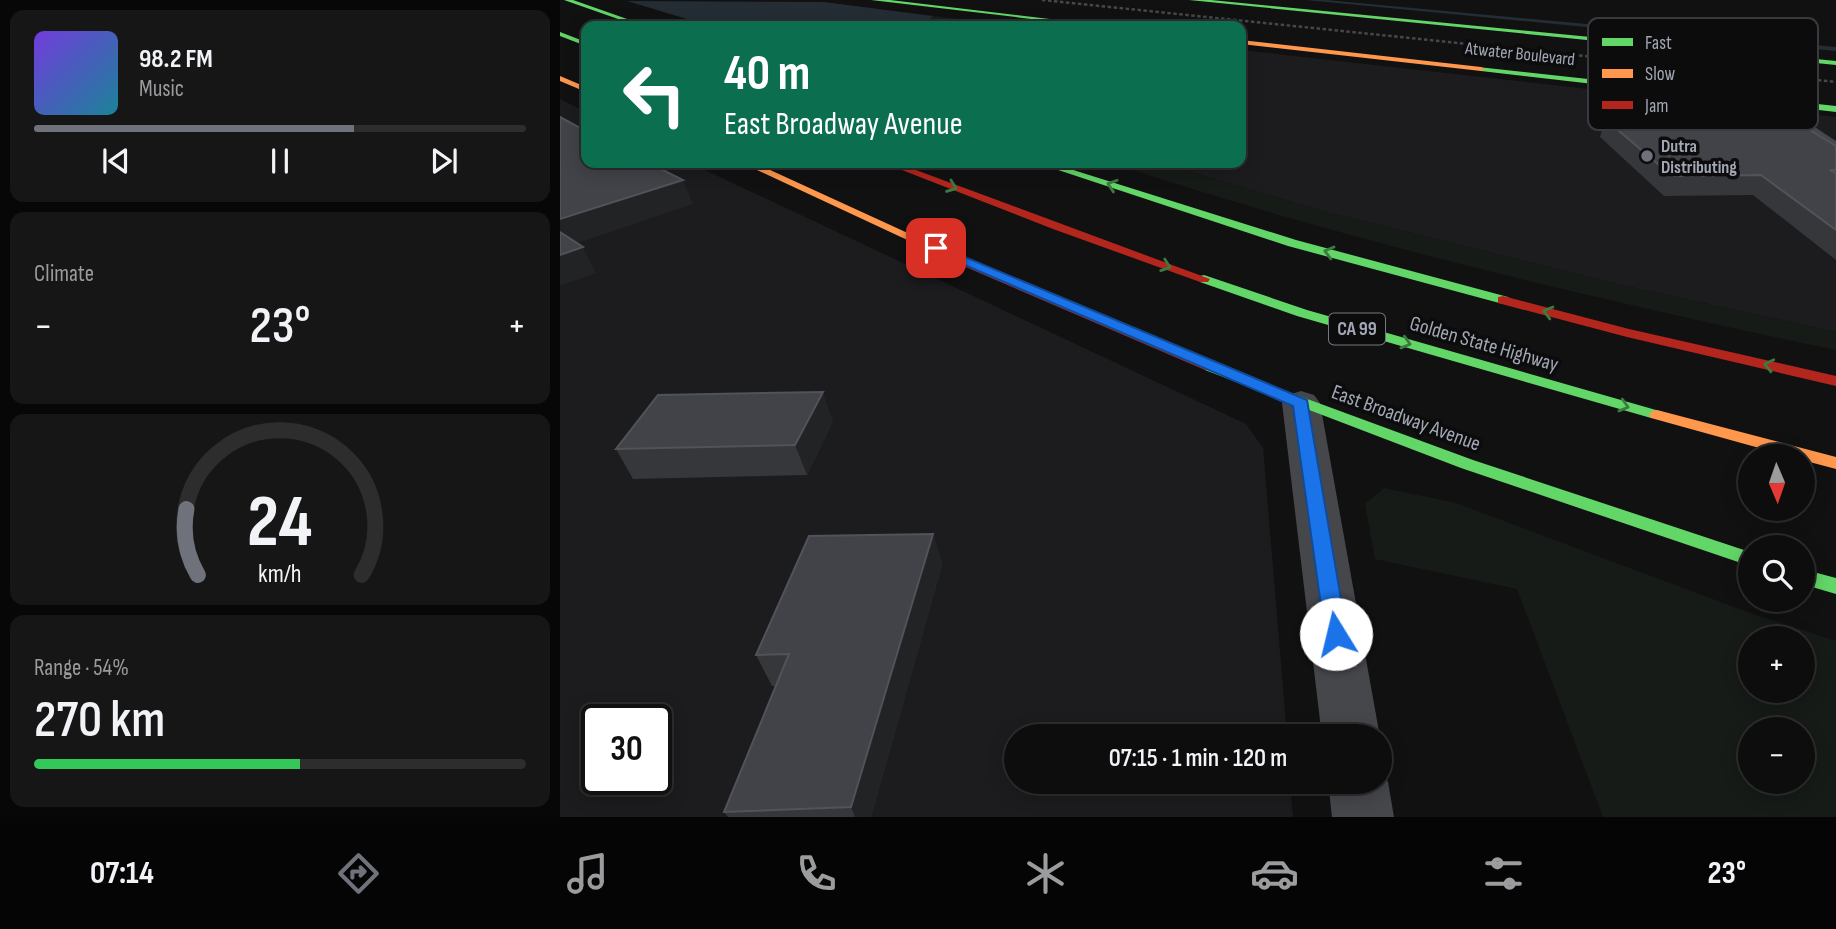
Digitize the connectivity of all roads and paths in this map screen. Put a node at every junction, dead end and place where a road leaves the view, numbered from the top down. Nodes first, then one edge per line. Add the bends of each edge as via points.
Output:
1 (567, 0) edge
2 (874, 0) edge
3 (1192, 0) edge
4 (629, 21) edge
5 (1061, 21) edge
6 (560, 33) edge
7 (1588, 39) edge
8 (581, 42) edge
9 (1246, 42) edge
10 (1818, 61) edge
11 (1836, 63) edge
12 (560, 78) edge
13 (1588, 81) edge
14 (581, 88) edge
15 (1818, 107) edge
16 (1836, 109) edge
17 (1811, 130) edge
18 (1836, 146) edge
19 (758, 168) edge
20 (902, 168) edge
21 (1058, 168) edge
22 (1836, 380) edge
23 (1301, 403) junction
24 (1836, 463) edge
25 (1738, 555) edge
26 (1815, 580) edge
27 (1836, 586) edge
28 (1349, 724) edge
29 (1360, 794) edge
30 (1363, 817) edge

1 - 4 main road
2 - 5 main road
3 - 7 main road
6 - 8 main road
9 - 13 main road, Atwater Boulevard
10 - 11 main road
12 - 14 main road
15 - 16 main road, Atwater Boulevard
17 - 18 lane
19 - 23 main road, East Broadway Avenue via 983,270
20 -> 24 main road, Golden State Highway / CA 99 via 1302,313
22 -> 21 main road via 1627,333 1305,246
23 - 25 main road, East Broadway Avenue
23 - 28 street
26 - 27 main road
29 - 30 street

